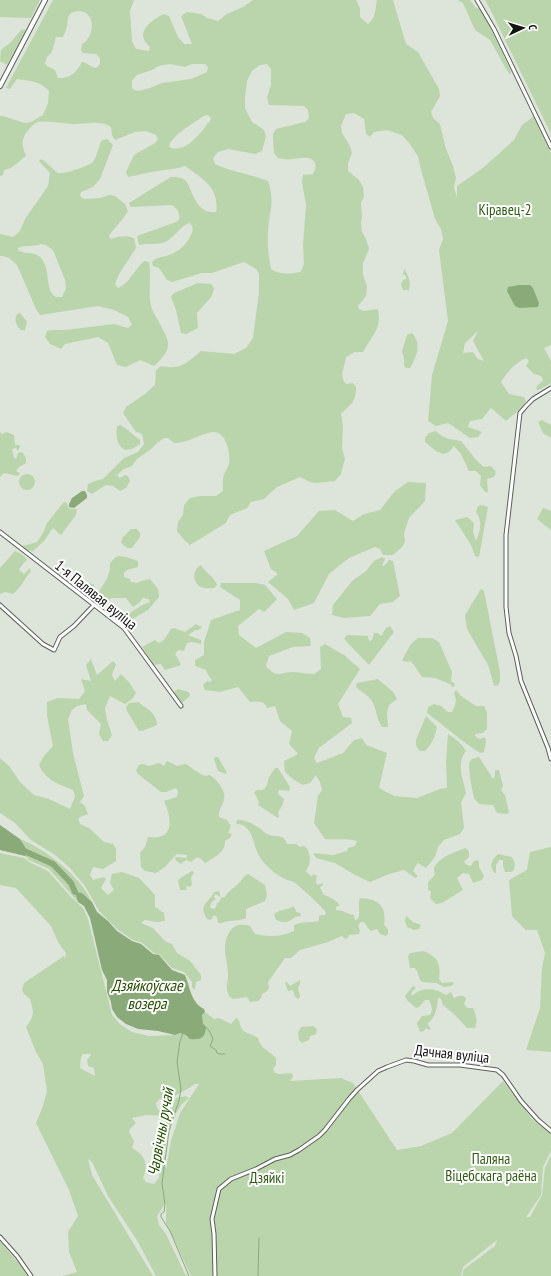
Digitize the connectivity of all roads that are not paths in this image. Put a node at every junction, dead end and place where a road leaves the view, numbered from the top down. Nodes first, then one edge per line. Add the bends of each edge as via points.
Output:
1 (45, 0) edge
2 (478, 0) edge
3 (0, 86) edge
4 (551, 147) edge
5 (551, 388) edge
6 (0, 532) edge
7 (0, 605) edge
8 (94, 605) junction
9 (181, 706) dead end
10 (551, 759) edge
11 (551, 1131) edge
12 (0, 1237) edge
13 (31, 1276) edge
14 (215, 1276) edge

1 - 3 main road
2 - 4 street
5 - 10 street via 534,399 520,414 506,535 506,607 509,633 521,681
6 - 8 street, 1-я Палявая вуліца
7 - 8 street via 43,644 54,650 60,637
8 - 9 street, 1-я Палявая вуліца via 124,628
11 - 14 street, Дачная вуліца via 521,1101 497,1070 406,1060 378,1071 357,1090 319,1136 294,1152 231,1179 219,1189 212,1218
12 - 13 street

